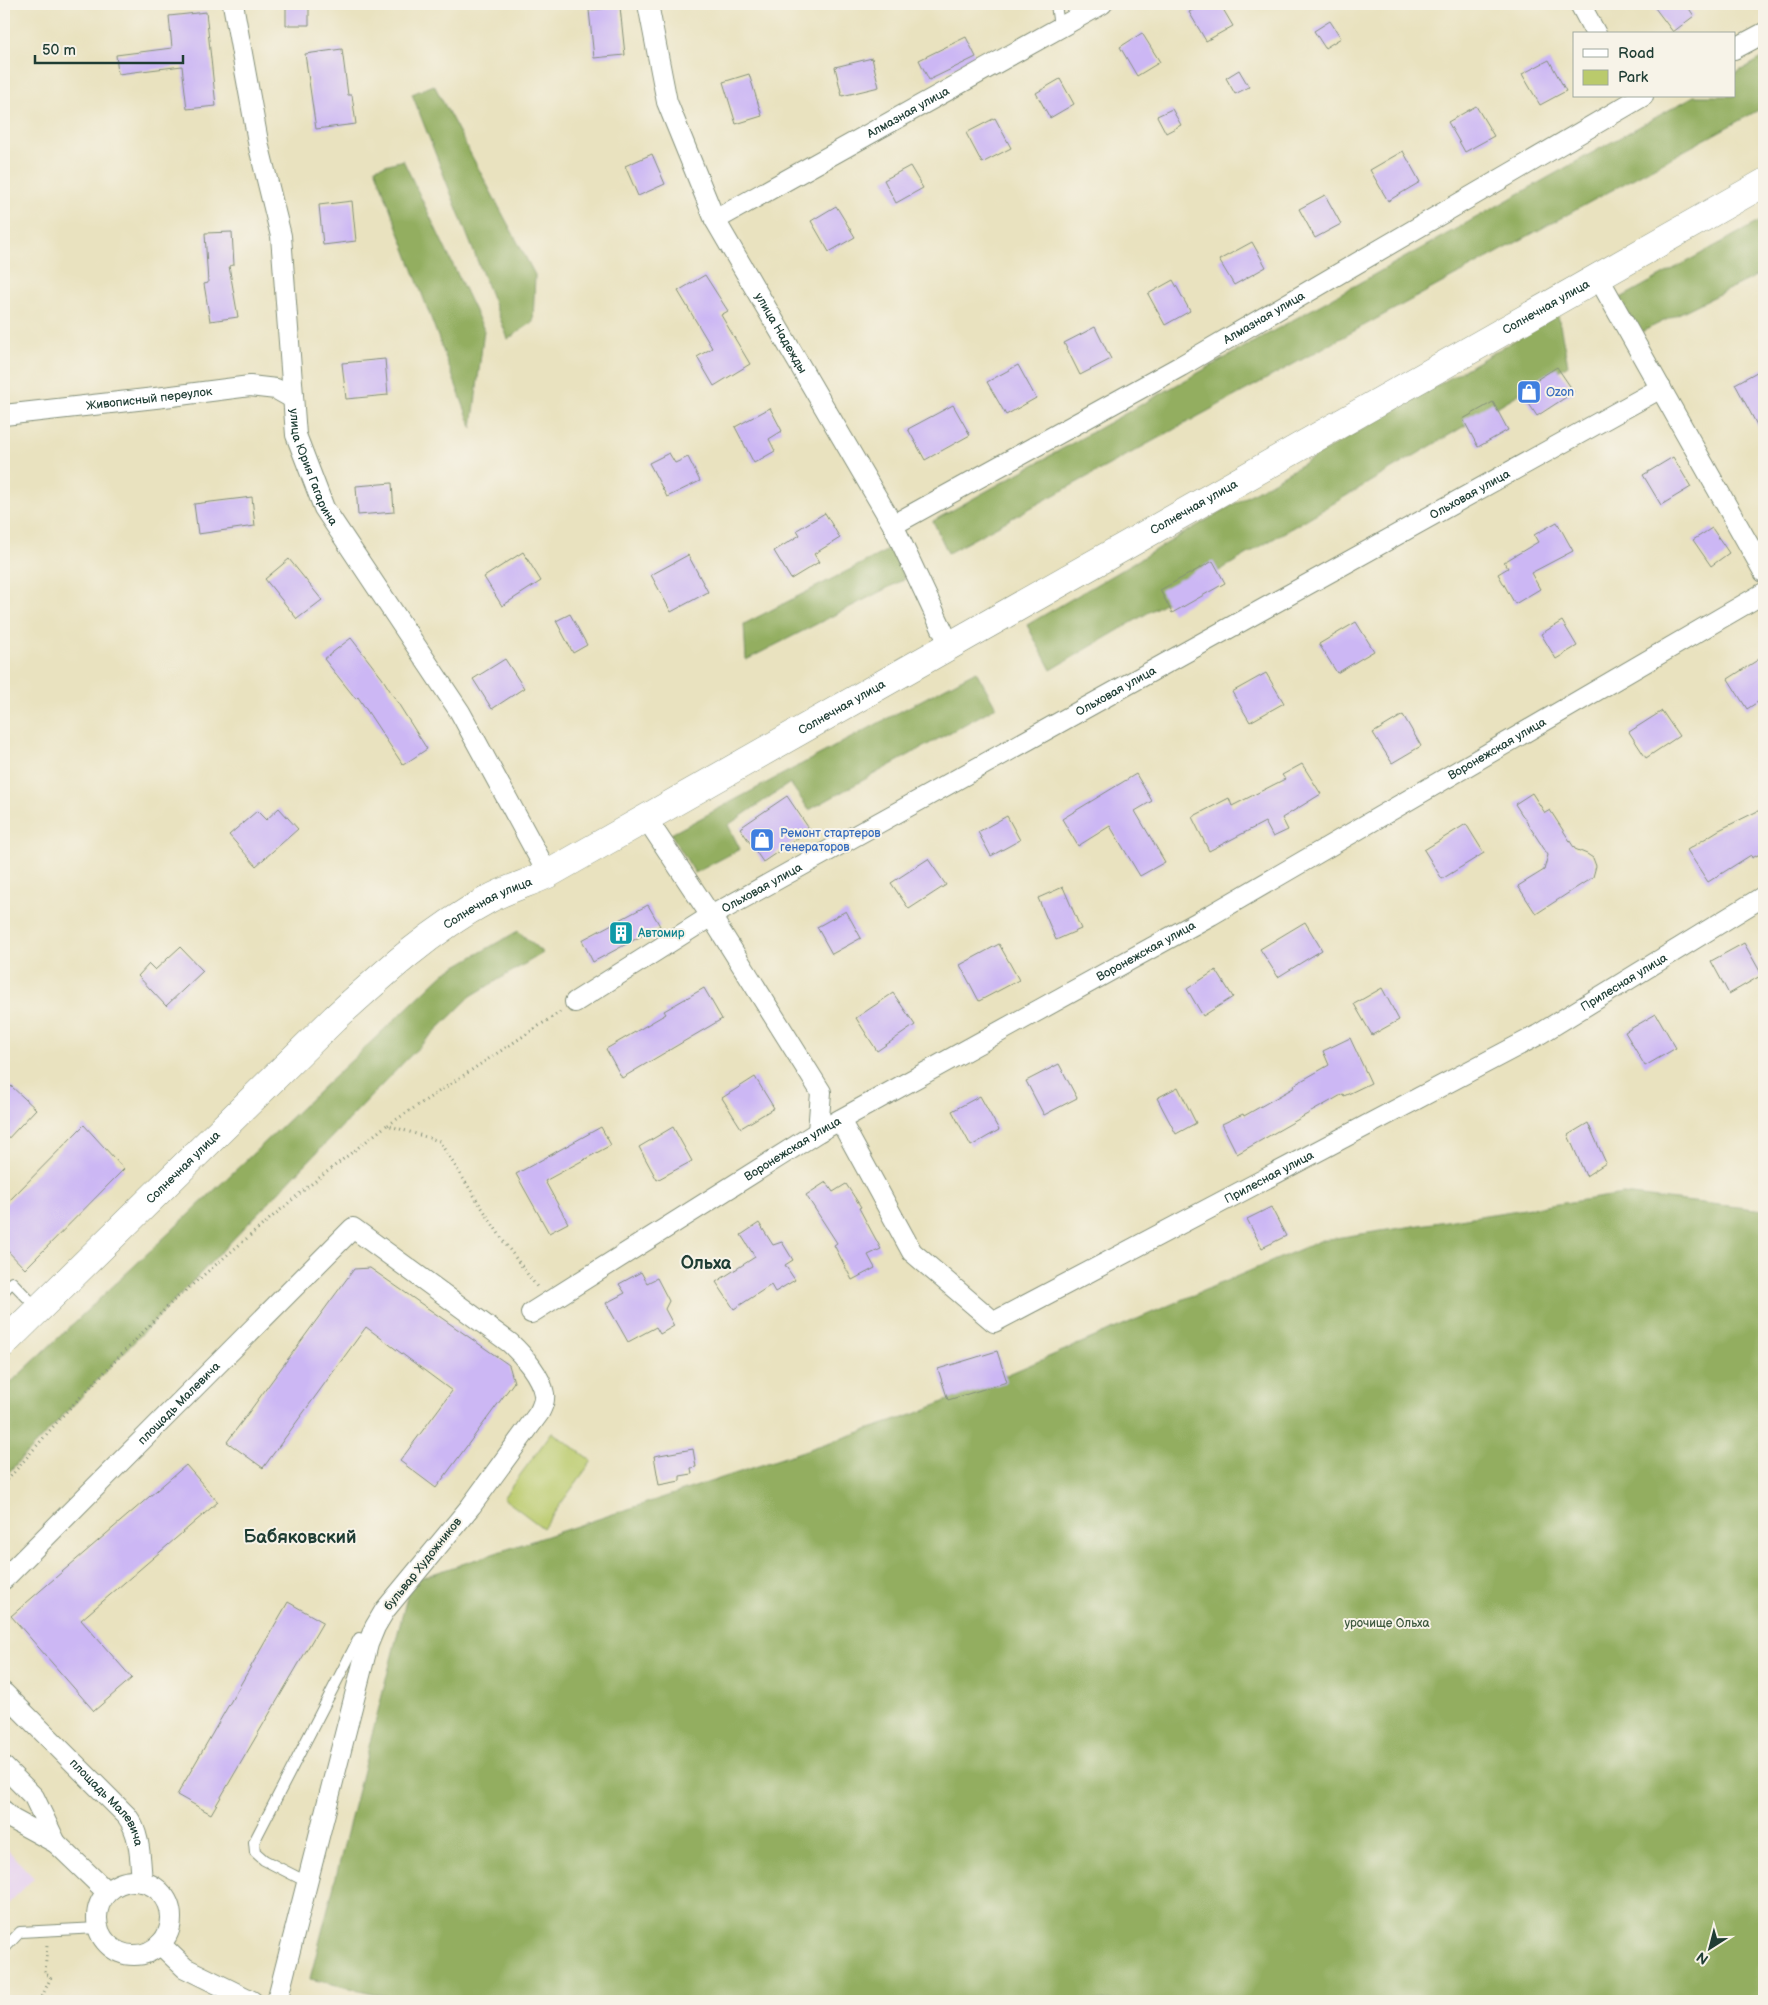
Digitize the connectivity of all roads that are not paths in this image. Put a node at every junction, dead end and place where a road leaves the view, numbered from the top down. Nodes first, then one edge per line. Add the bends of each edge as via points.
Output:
1 (233, 4) edge
2 (648, 4) edge
3 (1056, 4) edge
4 (1102, 4) edge
5 (1580, 4) edge
6 (1060, 27) junction
7 (1595, 32) edge
8 (1764, 33) edge
9 (1736, 48) edge
10 (1634, 98) edge
11 (1764, 183) edge
12 (714, 220) junction
13 (1598, 277) junction
14 (1661, 388) junction
15 (292, 398) junction
16 (4, 415) edge
17 (893, 525) junction
18 (1764, 572) edge
19 (1764, 593) edge
20 (950, 646) junction
21 (646, 818) junction
22 (548, 874) junction
23 (1764, 896) edge
24 (711, 916) junction
25 (575, 1002) road end
26 (840, 1120) junction
27 (818, 1132) junction
28 (353, 1228) joint
29 (4, 1291) edge
30 (38, 1309) junction
31 (531, 1313) dead end
32 (4, 1343) edge
33 (4, 1579) edge
34 (359, 1638) dead end
35 (4, 1693) edge
36 (4, 1767) edge
37 (4, 1811) edge
38 (56, 1843) junction
39 (142, 1882) junction
40 (307, 1882) junction
41 (107, 1892) junction
42 (98, 1928) junction
43 (160, 1944) junction
44 (4, 1949) edge
45 (252, 2001) edge
46 (277, 2001) edge

1 - 15 street, улица Юрия Гагарина via 259,147 281,236
2 - 12 street, улица Надежды via 667,102
3 - 6 lane
4 - 6 street, Алмазная улица
5 - 7 street
6 - 12 street, Алмазная улица
8 - 9 street
10 - 17 street, Алмазная улица via 1181,366
11 - 13 street, Солнечная улица
12 - 17 street, улица Надежды
13 - 14 street
13 - 20 street, Солнечная улица
14 - 18 street
14 - 24 street, Ольховая улица
15 - 16 street, Живописный переулок via 276,389 250,386
15 - 22 street, улица Юрия Гагарина via 296,436 324,508 460,712
17 - 20 street, улица Надежды
19 - 26 street, Воронежская улица via 1212,915
20 - 21 street, Солнечная улица
21 - 22 street, Солнечная улица
21 - 24 street
22 - 30 street, Солнечная улица via 489,899 431,935 380,977
23 - 26 street, Прилесная улица via 1538,1035 994,1322 912,1252
24 - 25 street, Ольховая улица
24 - 27 street via 821,1092
26 - 27 street, Воронежская улица
27 - 31 street, Воронежская улица
28 - 33 street, площадь Малевича
28 - 40 street, бульвар Художников via 510,1343 523,1355 544,1393 544,1404 471,1506 385,1610 375,1627
29 - 30 lane via 12,1282
30 - 32 street, Солнечная улица
34 - 40 lane via 254,1842 256,1852 264,1860
35 - 39 street, площадь Малевича via 128,1816 137,1836
36 - 38 street via 34,1797
37 - 38 street via 12,1819
38 - 41 street
39 - 41 street via 129,1881
39 - 43 street via 154,1887 169,1908 167,1933
40 - 46 street, бульвар Художников
41 - 42 street via 100,1903
42 - 43 street via 113,1949 125,1954 138,1955
42 - 44 lane via 20,1932
43 - 45 street via 185,1968

